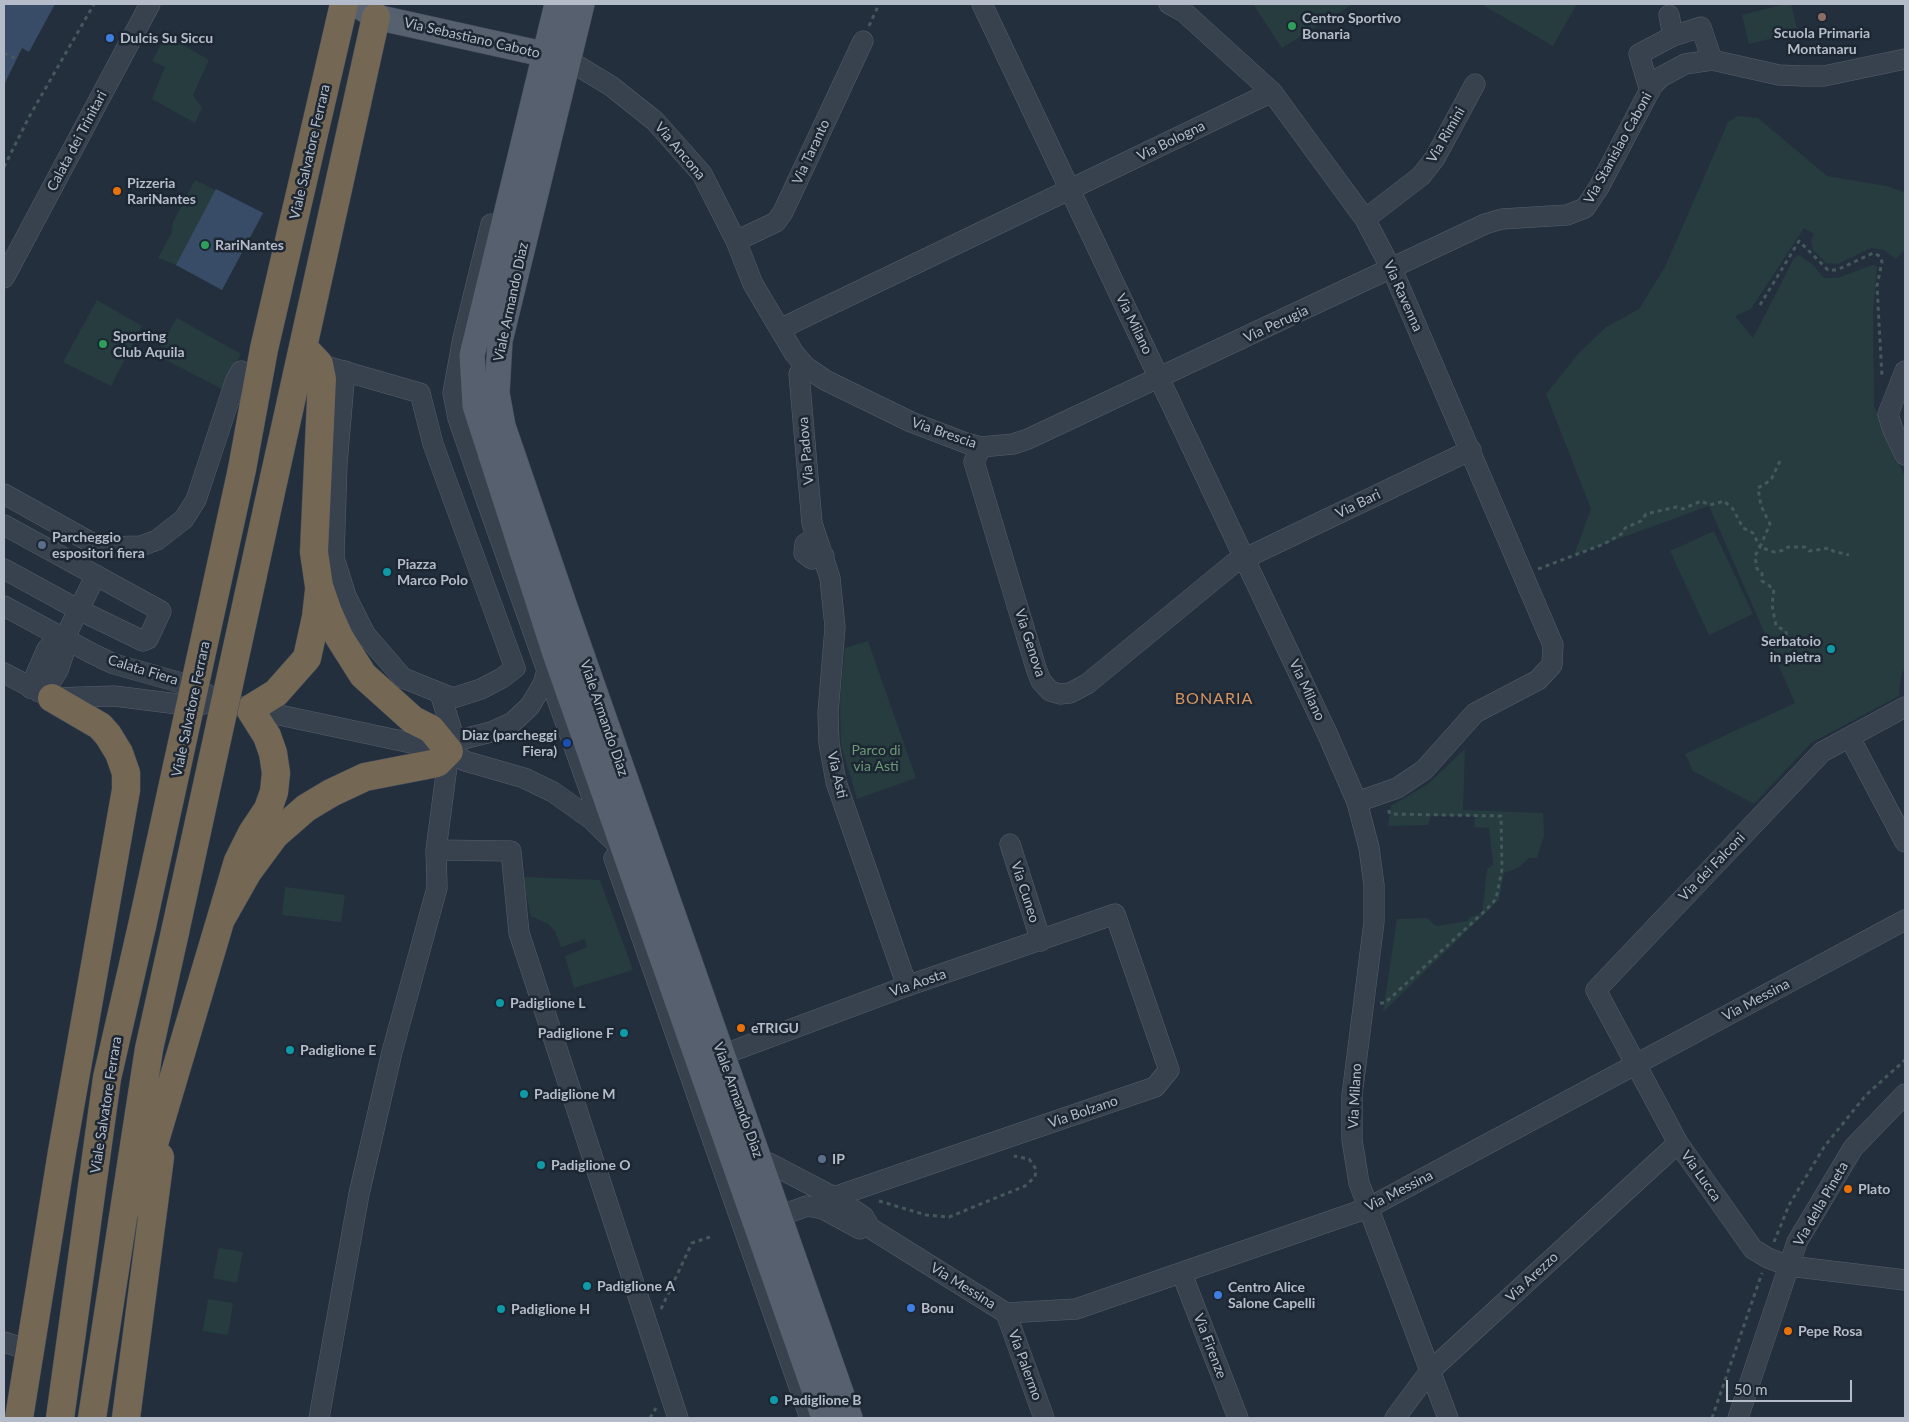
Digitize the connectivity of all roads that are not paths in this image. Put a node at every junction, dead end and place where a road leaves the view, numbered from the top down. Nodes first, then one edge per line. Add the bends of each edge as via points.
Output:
1 (150, 4) edge
2 (344, 4) edge
3 (557, 4) edge
4 (582, 4) edge
5 (982, 4) edge
6 (1169, 4) edge
7 (372, 8) edge
8 (1669, 15) dead end
9 (1673, 36) junction
10 (862, 41) road end
11 (1905, 59) edge
12 (551, 60) junction
13 (1712, 60) junction
14 (1475, 84) dead end
15 (1650, 91) junction
16 (1272, 92) junction
17 (1070, 190) junction
18 (1365, 219) junction
19 (736, 241) junction
20 (1392, 269) junction
21 (4, 278) edge
22 (780, 329) junction
23 (311, 355) junction
24 (800, 360) junction
25 (241, 371) dead end
26 (344, 371) junction
27 (1905, 371) edge
28 (1160, 378) junction
29 (981, 447) junction
30 (1472, 450) junction
31 (1905, 455) edge
32 (4, 494) edge
33 (4, 525) edge
34 (824, 556) joint
35 (1245, 558) junction
36 (4, 569) edge
37 (96, 574) junction
38 (319, 586) junction
39 (4, 606) edge
40 (79, 610) junction
41 (64, 638) junction
42 (551, 661) junction
43 (4, 673) edge
44 (40, 693) junction
45 (440, 693) junction
46 (460, 696) junction
47 (218, 702) junction
48 (1905, 707) edge
49 (250, 710) junction
50 (1850, 738) junction
51 (455, 744) junction
52 (1357, 802) junction
53 (606, 834) junction
54 (1905, 842) edge
55 (1010, 844) dead end
56 (436, 850) junction
57 (624, 851) junction
58 (1114, 914) joint
59 (221, 919) junction
60 (1905, 920) edge
61 (1041, 941) junction
62 (907, 986) junction
63 (722, 1054) junction
64 (1635, 1066) junction
65 (107, 1078) junction
66 (1905, 1094) edge
67 (167, 1102) junction
68 (1678, 1143) junction
69 (761, 1164) junction
70 (834, 1197) junction
71 (1368, 1208) junction
72 (126, 1209) junction
73 (779, 1216) junction
74 (756, 1224) junction
75 (870, 1228) junction
76 (45, 1263) junction
77 (1789, 1266) junction
78 (1182, 1274) junction
79 (1905, 1280) edge
80 (1006, 1313) junction
81 (33, 1340) junction
82 (4, 1342) edge
83 (1430, 1371) junction
84 (97, 1386) junction
85 (19, 1418) edge
86 (38, 1418) edge
87 (60, 1418) edge
88 (92, 1418) edge
89 (102, 1418) edge
90 (126, 1418) edge
91 (319, 1418) edge
92 (678, 1418) edge
93 (810, 1418) edge
94 (824, 1418) edge
95 (850, 1418) edge
96 (1044, 1418) edge
97 (1238, 1418) edge
98 (1395, 1418) edge
99 (1448, 1418) edge
100 (1738, 1418) edge

1 - 21 street, Calata dei Trinitari
2 - 65 highway, Viale Salvatore Ferrara, bridge via 264,349 242,469
3 - 12 main road, Viale Armando Diaz
4 - 12 main road, Viale Armando Diaz
5 - 17 street, Via Milano
6 - 16 street, Via Ravenna via 1184,12
7 - 12 main road, Via Sebastiano Caboto
7 - 23 highway
8 - 9 street
9 - 13 street via 1701,27
9 - 15 street via 1639,54
10 - 19 street, Via Taranto via 783,212 776,222
11 - 13 street, Via Stanislao Caboni via 1824,76 1779,75
12 - 19 street, Via Ancona via 611,86 654,121 702,174
12 - 42 main road, Viale Armando Diaz via 472,355 475,406
12 - 63 main road, Viale Armando Diaz via 500,342 497,393 503,426
13 - 15 street, Via Stanislao Caboni via 1684,64 1661,77
14 - 18 street, Via Rimini via 1435,158 1421,176
15 - 20 street, Via Stanislao Caboni via 1586,208 1567,215 1502,219 1485,224
16 - 17 street, Via Bologna
16 - 18 street, Via Ravenna
17 - 22 street
17 - 28 street, Via Milano
18 - 20 street, Via Ravenna
19 - 22 street, Via Ancona via 753,284
20 - 28 street, Via Perugia
20 - 30 street, Via Ravenna
22 - 24 street, Via Ancona
23 - 26 street
23 - 38 highway via 322,379 314,552
23 - 72 highway, bridge via 274,478 149,1049
24 - 29 street, Via Brescia via 825,380 911,422
24 - 34 street, Via Padova via 812,523
25 - 32 street via 196,500 184,519 157,540 140,546 99,547
26 - 45 street via 334,558 346,596 365,634 403,678
26 - 46 street via 420,393 433,444 515,668 502,678
27 - 31 street via 1888,414
28 - 29 street, Via Brescia via 1028,439
28 - 35 street, Via Milano
29 - 35 street, Via Genova via 974,462 1036,668 1050,691 1070,693 1087,684 1233,564
30 - 35 street, Via Bari
30 - 52 street, Via Ravenna via 1553,645 1552,666 1538,680 1475,713 1424,770 1397,788
33 - 37 street
34 - 62 street, Via Asti via 830,578 835,627 828,713 836,782
35 - 52 street, Via Milano
36 - 40 street
37 - 40 street
37 - 40 street via 160,608 148,639 143,641
38 - 49 highway via 307,658 276,693
38 - 51 highway via 339,637 363,675 413,720
39 - 41 street, Calata Fiera
40 - 41 street
41 - 44 street via 47,649
41 - 47 street, Calata Fiera via 114,664 196,687
42 - 51 street via 530,706 513,722
42 - 53 street, Viale Armando Diaz
42 - 57 main road, Viale Armando Diaz
43 - 44 street
44 - 47 street, Calata Fiera via 114,696 194,706
44 - 76 highway via 100,726 119,753 126,773 126,790
45 - 46 street via 453,698
45 - 51 street
46 - 51 street via 463,710
47 - 49 street
48 - 50 street, Via dei Falconi
49 - 51 street
49 - 59 highway via 268,736 273,753 276,772 274,792 238,861
50 - 54 street
50 - 64 street, Via dei Falconi via 1822,752 1596,990
51 - 53 street via 465,761 524,778 553,792
51 - 56 street
51 - 59 highway via 437,763 365,777 306,808 275,835 247,873
52 - 71 street, Via Milano via 1369,848 1374,885 1374,922 1352,1094 1352,1140 1359,1183
53 - 57 street
53 - 93 street, Viale Armando Diaz
55 - 61 street, Via Cuneo
56 - 91 street via 436,888 392,1052 359,1194
56 - 92 street via 511,851 519,933
57 - 74 main road, Viale Armando Diaz
58 - 61 street, Via Aosta
58 - 70 street, Via Bolzano via 1169,1070 1155,1087
59 - 67 highway
60 - 64 street, Via Messina
61 - 62 street, Via Aosta
62 - 63 street, Via Aosta
63 - 69 main road, Viale Armando Diaz
64 - 68 street, Via Lucca
64 - 71 street, Via Messina
65 - 76 highway
65 - 87 highway, Viale Salvatore Ferrara
66 - 77 street, Via della Pineta via 1853,1148 1797,1242
67 - 72 highway via 145,1174
67 - 90 highway
68 - 77 street, Via Lucca via 1753,1250
68 - 83 street, Via Arezzo
69 - 70 street, Via Messina via 769,1163
69 - 73 main road, Viale Armando Diaz
70 - 75 street, Via Messina via 864,1217
71 - 78 street, Via Messina
71 - 83 street, Via Milano
72 - 84 highway
73 - 74 street, Via Messina
73 - 75 street, Via Messina via 807,1206 823,1210 859,1229
73 - 95 main road, Viale Armando Diaz
74 - 94 main road, Viale Armando Diaz
75 - 80 street, Via Messina
76 - 81 highway
77 - 79 street, Via Lucca
77 - 100 street, Via della Pineta
78 - 80 street, Via Messina via 1076,1309
78 - 97 street, Via Firenze
80 - 96 street, Via Palermo
81 - 82 street
81 - 85 highway
81 - 86 highway
83 - 98 street, Via Arezzo
83 - 99 street, Via Milano
84 - 88 highway
84 - 89 highway

